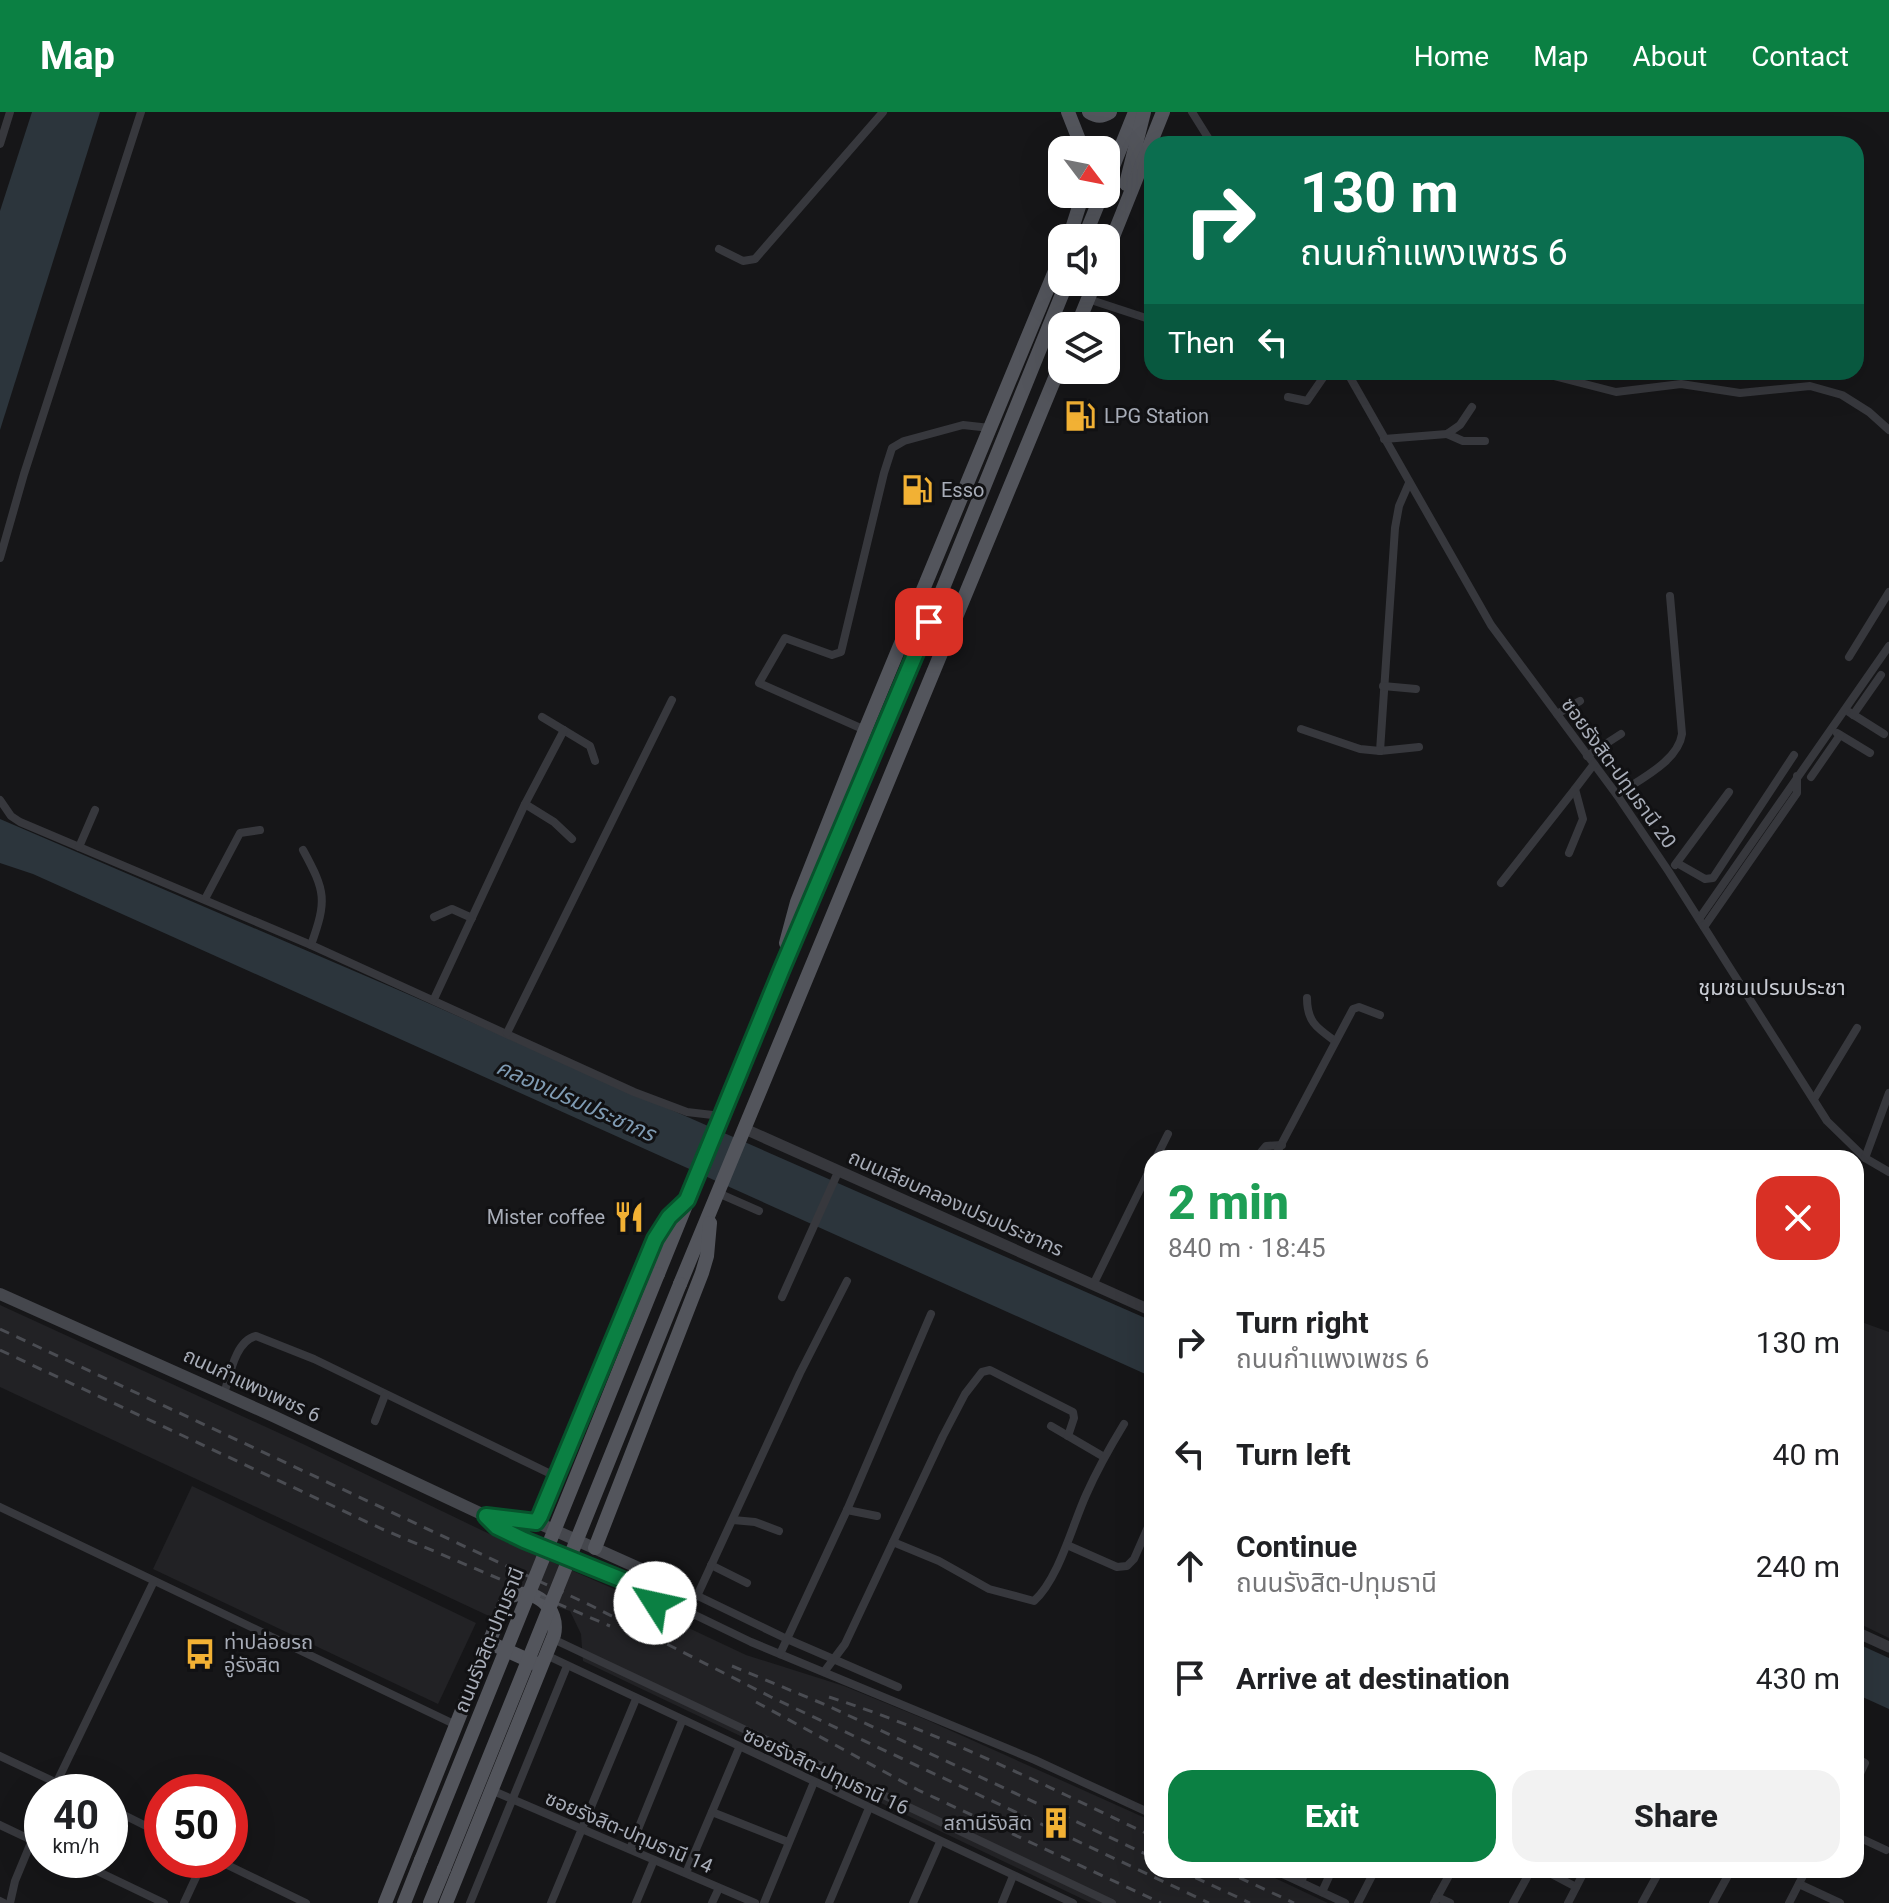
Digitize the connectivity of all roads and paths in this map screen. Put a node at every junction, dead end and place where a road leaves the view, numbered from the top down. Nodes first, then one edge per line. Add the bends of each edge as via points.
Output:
1 (10, 112) edge
2 (141, 112) edge
3 (883, 112) edge
4 (1068, 112) edge
5 (1089, 112) edge
6 (1110, 112) edge
7 (1135, 112) edge
8 (1144, 112) edge
9 (1163, 112) edge
10 (1192, 112) edge
11 (1077, 136) edge
12 (1153, 136) edge
13 (1207, 136) edge
14 (0, 144) edge
15 (1120, 149) edge
16 (1144, 160) edge
17 (1115, 224) edge
18 (1118, 224) edge
19 (719, 249) dead end
20 (1048, 288) edge
21 (1061, 296) edge
22 (1089, 296) edge
23 (1088, 299) junction
24 (1083, 312) edge
25 (1144, 317) edge
26 (1321, 380) edge
27 (1351, 380) edge
28 (1569, 380) edge
29 (1052, 384) edge
30 (1288, 397) dead end
31 (1472, 407) dead end
32 (990, 428) junction
33 (1889, 430) edge
34 (1447, 434) junction
35 (1384, 439) junction
36 (1485, 441) dead end
37 (1409, 483) junction
38 (0, 558) edge
39 (1889, 592) edge
40 (1670, 596) dead end
41 (1889, 646) edge
42 (1849, 657) dead end
43 (1881, 675) dead end
44 (1383, 686) junction
45 (1416, 689) dead end
46 (672, 700) dead end
47 (1580, 701) dead end
48 (1849, 712) junction
49 (1557, 714) junction
50 (542, 717) dead end
51 (1301, 729) dead end
52 (1831, 729) junction
53 (564, 730) junction
54 (865, 730) junction
55 (1621, 734) dead end
56 (1884, 734) dead end
57 (1840, 735) junction
58 (1419, 747) dead end
59 (1380, 751) junction
60 (1870, 753) dead end
61 (1794, 755) dead end
62 (1587, 756) junction
63 (595, 761) dead end
64 (1594, 764) junction
65 (1811, 777) dead end
66 (1575, 789) junction
67 (1729, 792) dead end
68 (1617, 795) junction
69 (0, 800) edge
70 (525, 804) junction
71 (95, 810) dead end
72 (260, 830) dead end
73 (572, 839) dead end
74 (79, 847) junction
75 (303, 850) dead end
76 (1569, 853) dead end
77 (1677, 863) junction
78 (1669, 872) junction
79 (1501, 883) dead end
80 (205, 899) junction
81 (434, 917) dead end
82 (472, 918) junction
83 (1701, 923) junction
84 (311, 945) junction
85 (781, 971) junction
86 (1307, 998) dead end
87 (434, 999) junction
88 (1380, 1015) dead end
89 (1857, 1028) dead end
90 (507, 1033) junction
91 (1335, 1041) junction
92 (1889, 1093) edge
93 (1814, 1099) junction
94 (719, 1122) junction
95 (743, 1133) junction
96 (1168, 1134) dead end
97 (1282, 1145) junction
98 (1160, 1150) edge
99 (1263, 1150) edge
100 (1279, 1150) edge
101 (1857, 1150) edge
102 (1865, 1158) joint
103 (1888, 1169) edge
104 (838, 1172) junction
105 (1144, 1181) edge
106 (717, 1196) junction
107 (687, 1200) junction
108 (759, 1211) dead end
109 (847, 1281) dead end
110 (1093, 1285) junction
111 (0, 1294) edge
112 (782, 1297) dead end
113 (1144, 1307) edge
114 (931, 1314) dead end
115 (224, 1394) junction
116 (385, 1395) junction
117 (375, 1421) dead end
118 (1124, 1424) dead end
119 (1051, 1426) dead end
120 (1068, 1436) junction
121 (1104, 1457) junction
122 (557, 1477) junction
123 (0, 1507) edge
124 (544, 1507) junction
125 (847, 1510) junction
126 (486, 1516) junction
127 (877, 1516) dead end
128 (733, 1520) junction
129 (536, 1522) junction
130 (779, 1531) dead end
131 (600, 1532) junction
132 (1144, 1536) edge
133 (893, 1542) junction
134 (1067, 1545) junction
135 (595, 1548) junction
136 (711, 1565) junction
137 (154, 1581) junction
138 (747, 1583) dead end
139 (672, 1587) junction
140 (651, 1596) junction
141 (697, 1596) junction
142 (661, 1606) junction
143 (693, 1614) junction
144 (1864, 1636) edge
145 (553, 1639) junction
146 (787, 1639) junction
147 (488, 1642) junction
148 (1889, 1647) edge
149 (780, 1654) junction
150 (833, 1659) junction
151 (544, 1660) junction
152 (567, 1666) junction
153 (824, 1672) junction
154 (898, 1687) dead end
155 (636, 1699) junction
156 (682, 1721) junction
157 (456, 1725) junction
158 (739, 1748) junction
159 (0, 1756) edge
160 (39, 1774) edge
161 (60, 1774) edge
162 (814, 1782) junction
163 (491, 1790) junction
164 (513, 1800) junction
165 (869, 1808) junction
166 (1144, 1810) edge
167 (712, 1812) junction
168 (0, 1825) edge
169 (581, 1829) junction
170 (24, 1836) edge
171 (1864, 1840) edge
172 (788, 1842) junction
173 (940, 1842) junction
174 (630, 1849) junction
175 (1886, 1850) dead end
176 (24, 1855) edge
177 (654, 1860) junction
178 (686, 1873) junction
179 (248, 1875) edge
180 (1013, 1876) junction
181 (112, 1878) edge
182 (196, 1878) edge
183 (1292, 1878) edge
184 (1303, 1878) edge
185 (1328, 1878) edge
186 (1371, 1878) edge
187 (1448, 1878) edge
188 (1527, 1878) edge
189 (1559, 1878) edge
190 (1581, 1878) edge
191 (1656, 1878) edge
192 (1727, 1878) edge
193 (1802, 1878) edge
194 (1301, 1882) junction
195 (1799, 1884) junction
196 (1576, 1887) junction
197 (719, 1888) junction
198 (1045, 1891) junction
199 (1322, 1892) junction
200 (1436, 1900) edge
201 (3, 1902) edge
202 (164, 1903) edge
203 (184, 1903) edge
204 (306, 1903) edge
205 (385, 1903) edge
206 (404, 1903) edge
207 (430, 1903) edge
208 (446, 1903) edge
209 (470, 1903) edge
210 (551, 1903) edge
211 (636, 1903) edge
212 (712, 1903) edge
213 (755, 1903) edge
214 (764, 1903) edge
215 (829, 1903) edge
216 (913, 1903) edge
217 (1002, 1903) edge
218 (1040, 1903) edge
219 (1073, 1903) edge
220 (1112, 1903) edge
221 (1345, 1903) edge
222 (1358, 1903) edge
223 (1450, 1903) edge
224 (1513, 1903) edge
225 (1568, 1903) edge
226 (1642, 1903) edge
227 (1713, 1903) edge
228 (1789, 1903) edge
229 (1840, 1903) edge

1 - 14 street
2 - 38 street
3 - 19 street via 755,259 743,261
4 - 11 main road
5 - 6 main road
7 - 15 main road
8 - 17 main road
9 - 12 main road
10 - 13 street
16 - 18 main road
20 - 32 main road
21 - 85 main road, ถนนรังสิต-ปทุมธานี
22 - 23 main road
23 - 24 main road
23 - 25 street
26 - 30 street via 1307,401
27 - 35 street, ซอยรังสิต-ปทุมธานี 20
28 - 33 street via 1616,392 1681,384 1728,393 1794,386 1827,389 1856,403
29 - 95 main road
31 - 34 street
32 - 54 main road
32 - 54 street via 963,425 892,448 841,652 832,655 785,638 759,683
34 - 35 street
34 - 36 street
35 - 37 street, ซอยรังสิต-ปทุมธานี 20
37 - 44 street via 1395,528
37 - 49 street, ซอยรังสิต-ปทุมธานี 20 via 1491,625
39 - 42 street
40 - 68 street via 1681,745
41 - 48 street
43 - 48 street
44 - 45 street
44 - 59 street
46 - 90 street
47 - 49 street
48 - 52 street
48 - 56 street
49 - 62 street, ซอยรังสิต-ปทุมธานี 20
50 - 53 street
51 - 59 street
52 - 57 street
52 - 83 street via 1797,775 1797,793
53 - 63 street via 590,746
53 - 70 street
54 - 85 main road via 790,921
55 - 62 street
57 - 60 street
57 - 65 street
58 - 59 street
61 - 77 street via 1713,878
62 - 64 street, ซอยรังสิต-ปทุมธานี 20
64 - 66 street
64 - 68 street, ซอยรังสิต-ปทุมธานี 20
66 - 76 street via 1583,819
66 - 79 street
67 - 77 street
68 - 78 street, ซอยรังสิต-ปทุมธานี 20
69 - 74 street via 20,822
70 - 73 street
70 - 82 street
71 - 74 street
72 - 80 street via 240,833
74 - 80 street
75 - 84 street via 323,898
77 - 78 street
78 - 83 street, ซอยรังสิต-ปทุมธานี 20
80 - 84 street
81 - 82 street via 452,909
82 - 87 street
83 - 93 street, ซอยรังสิต-ปทุมธานี 20
84 - 87 street
85 - 94 main road, ถนนรังสิต-ปทุมธานี
86 - 91 street via 1311,1020
87 - 90 street
88 - 91 street via 1356,1007
89 - 93 street
90 - 94 street via 674,1109
91 - 97 street
92 - 102 street
93 - 101 street, ซอยรังสิต-ปทุมธานี 20 via 1827,1121
94 - 107 main road, ถนนรังสิต-ปทุมธานี
95 - 104 street, ถนนเลียบคลองเปรมประชากร
95 - 106 main road
96 - 98 street
97 - 99 street
97 - 100 street
102 - 103 street, ซอยรังสิต-ปทุมธานี 20
104 - 110 street, ถนนเลียบคลองเปรมประชากร
104 - 112 street
105 - 110 street
106 - 108 street
106 - 131 main road via 702,1273
106 - 207 main road, bridge
107 - 122 main road via 655,1239
107 - 206 main road, ถนนรังสิต-ปทุมธานี, bridge
109 - 128 street
110 - 113 street, ถนนเลียบคลองเปรมประชากร
111 - 115 main road, ถนนกำแพงเพชร 6
114 - 125 street
115 - 116 street via 241,1346 256,1336
115 - 126 main road, ถนนกำแพงเพชร 6
116 - 117 street
116 - 122 street
118 - 121 street
119 - 120 street
120 - 121 street
120 - 133 street via 1073,1412 990,1370 982,1372 943,1436
121 - 134 street
122 - 124 main road
123 - 137 street
124 - 129 main road
124 - 131 main road
125 - 127 street
125 - 146 street
126 - 129 main road, ถนนกำแพงเพชร 6
126 - 140 main road, ถนนกำแพงเพชร 6 via 497,1527
128 - 130 street
128 - 136 street
129 - 135 main road, ถนนกำแพงเพชร 6
131 - 135 main road
132 - 134 street via 1127,1566 1117,1567
133 - 134 street via 989,1589 1034,1601
133 - 150 street
135 - 139 main road, ถนนกำแพงเพชร 6
136 - 138 street
136 - 141 street
137 - 157 street
137 - 161 street
139 - 140 main road via 655,1585
139 - 141 street
139 - 142 main road via 673,1603
139 - 143 street
140 - 142 main road
141 - 146 street
142 - 143 street
143 - 149 street
144 - 148 street
145 - 147 main road via 557,1624 552,1610 535,1598 516,1594 504,1605
145 - 151 main road
145 - 220 street
146 - 149 street
146 - 150 street
147 - 151 main road
147 - 157 main road
149 - 153 street
150 - 153 street
150 - 154 street
151 - 152 street, ซอยรังสิต-ปทุมธานี 16
151 - 163 main road
152 - 155 street, ซอยรังสิต-ปทุมธานี 16
152 - 164 street
153 - 166 street
155 - 156 street, ซอยรังสิต-ปทุมธานี 16
155 - 169 street
156 - 158 street, ซอยรังสิต-ปทุมธานี 16
156 - 174 street
157 - 205 main road
158 - 162 street, ซอยรังสิต-ปทุมธานี 16
158 - 167 street
159 - 160 street
162 - 165 street, ซอยรังสิต-ปทุมธานี 16
162 - 172 street
163 - 164 street, ซอยรังสิต-ปทุมธานี 14
163 - 208 main road
164 - 169 street, ซอยรังสิต-ปทุมธานี 14
164 - 209 street
165 - 173 street, ซอยรังสิต-ปทุมธานี 16
165 - 215 street
167 - 172 street
167 - 178 street
168 - 170 street
169 - 174 street, ซอยรังสิต-ปทุมธานี 14
169 - 210 street
171 - 175 street
172 - 214 street
173 - 180 street, ซอยรังสิต-ปทุมธานี 16
173 - 216 street
174 - 177 street, ซอยรังสิต-ปทุมธานี 14
176 - 201 street
177 - 178 street, ซอยรังสิต-ปทุมธานี 14
177 - 211 street
178 - 197 street, ซอยรังสิต-ปทุมธานี 14
179 - 204 street
180 - 198 street, ซอยรังสิต-ปทุมธานี 16
180 - 217 street
181 - 202 street
182 - 203 street
183 - 194 street
184 - 194 street
185 - 199 street
186 - 222 street
187 - 200 street
188 - 224 street
189 - 196 street
190 - 196 street
191 - 226 street
192 - 227 street
193 - 195 street
194 - 199 street
195 - 228 street
195 - 229 street
196 - 225 street
197 - 212 street
197 - 213 street, ซอยรังสิต-ปทุมธานี 14
198 - 218 street
198 - 219 street, ซอยรังสิต-ปทุมธานี 16
199 - 221 street
200 - 223 street

